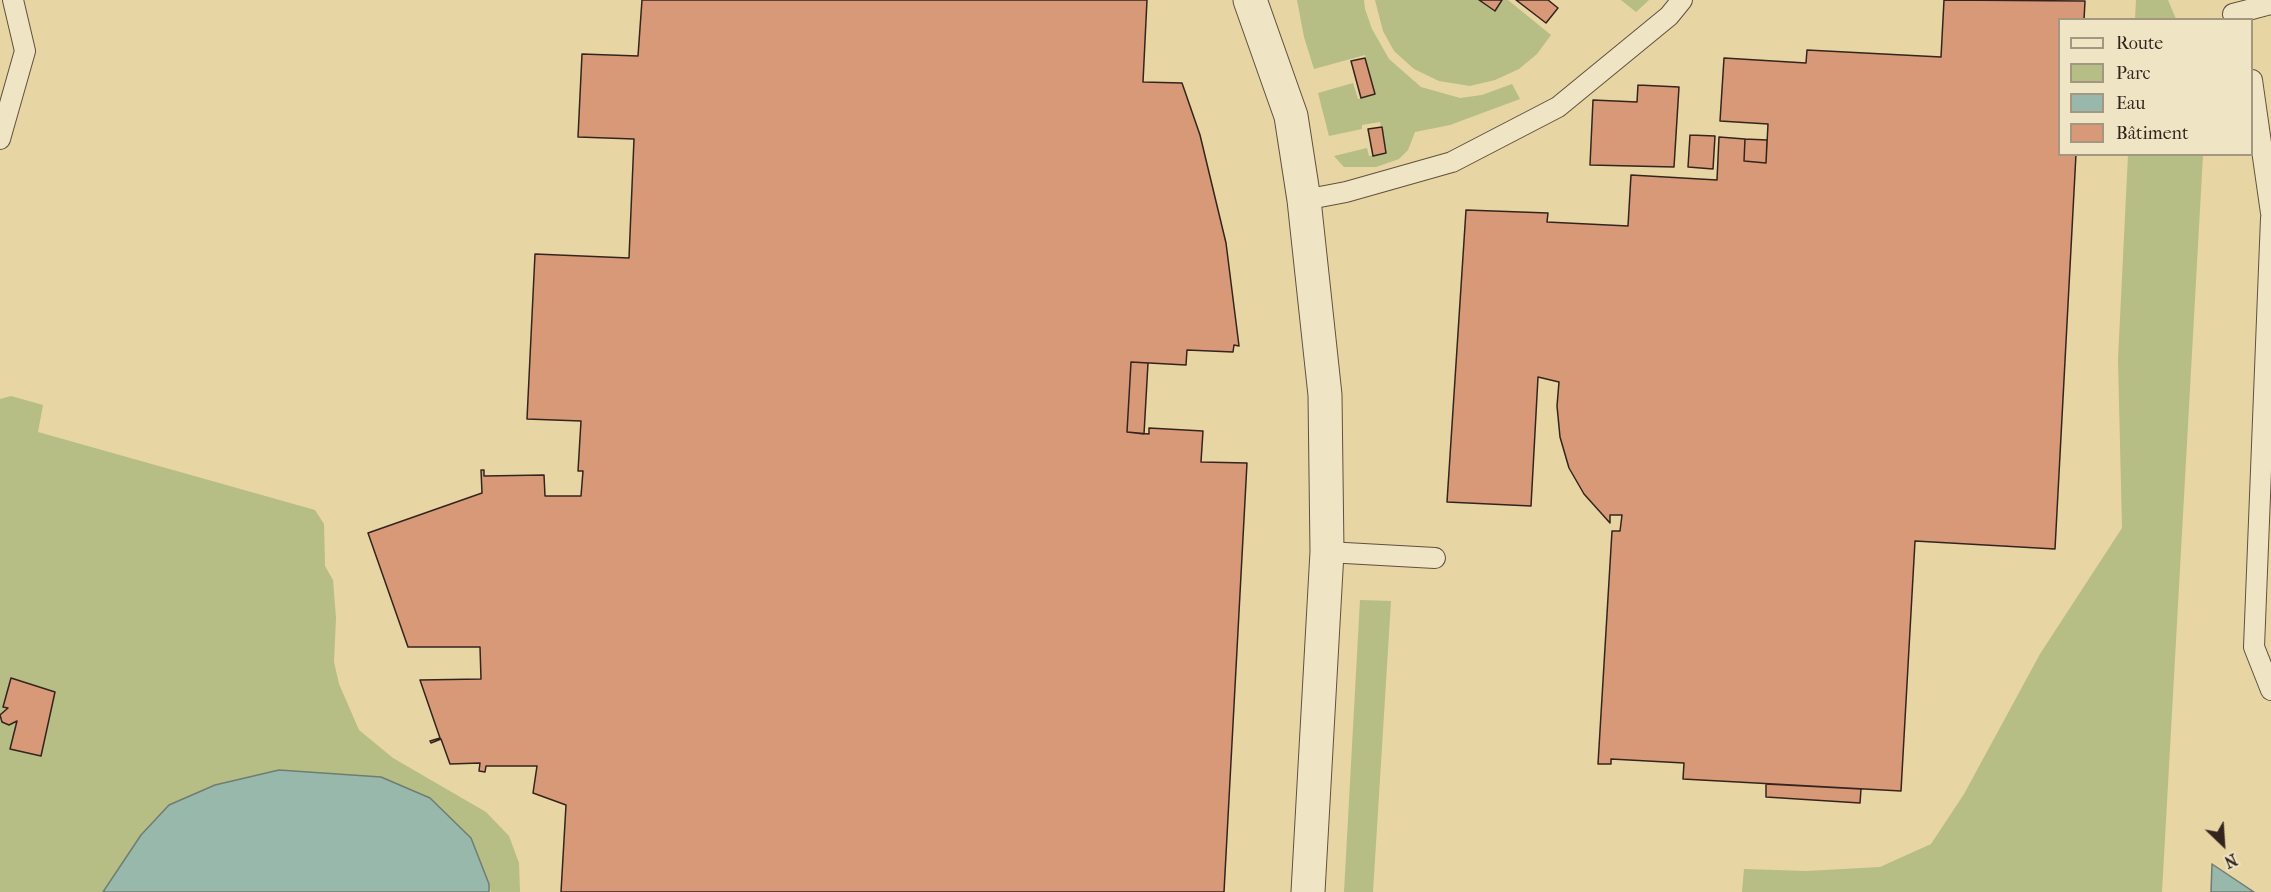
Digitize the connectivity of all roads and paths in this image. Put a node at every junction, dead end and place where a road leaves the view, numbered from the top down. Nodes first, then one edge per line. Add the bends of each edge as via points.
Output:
1 (14, 0) edge
2 (1250, 0) edge
3 (1682, 0) edge
4 (2271, 4) edge
5 (2232, 11) edge
6 (2253, 87) edge
7 (0, 139) edge
8 (1304, 200) junction
9 (2271, 216) edge
10 (1327, 552) junction
11 (1435, 558) dead end
12 (2271, 690) edge
13 (1308, 892) edge

1 - 7 lane via 24,51
2 - 8 street via 1291,116
3 - 8 lane via 1669,16 1557,107 1452,162
4 - 5 lane
6 - 9 lane
8 - 10 street via 1325,395
9 - 12 lane via 2254,647
10 - 11 lane
10 - 13 street

